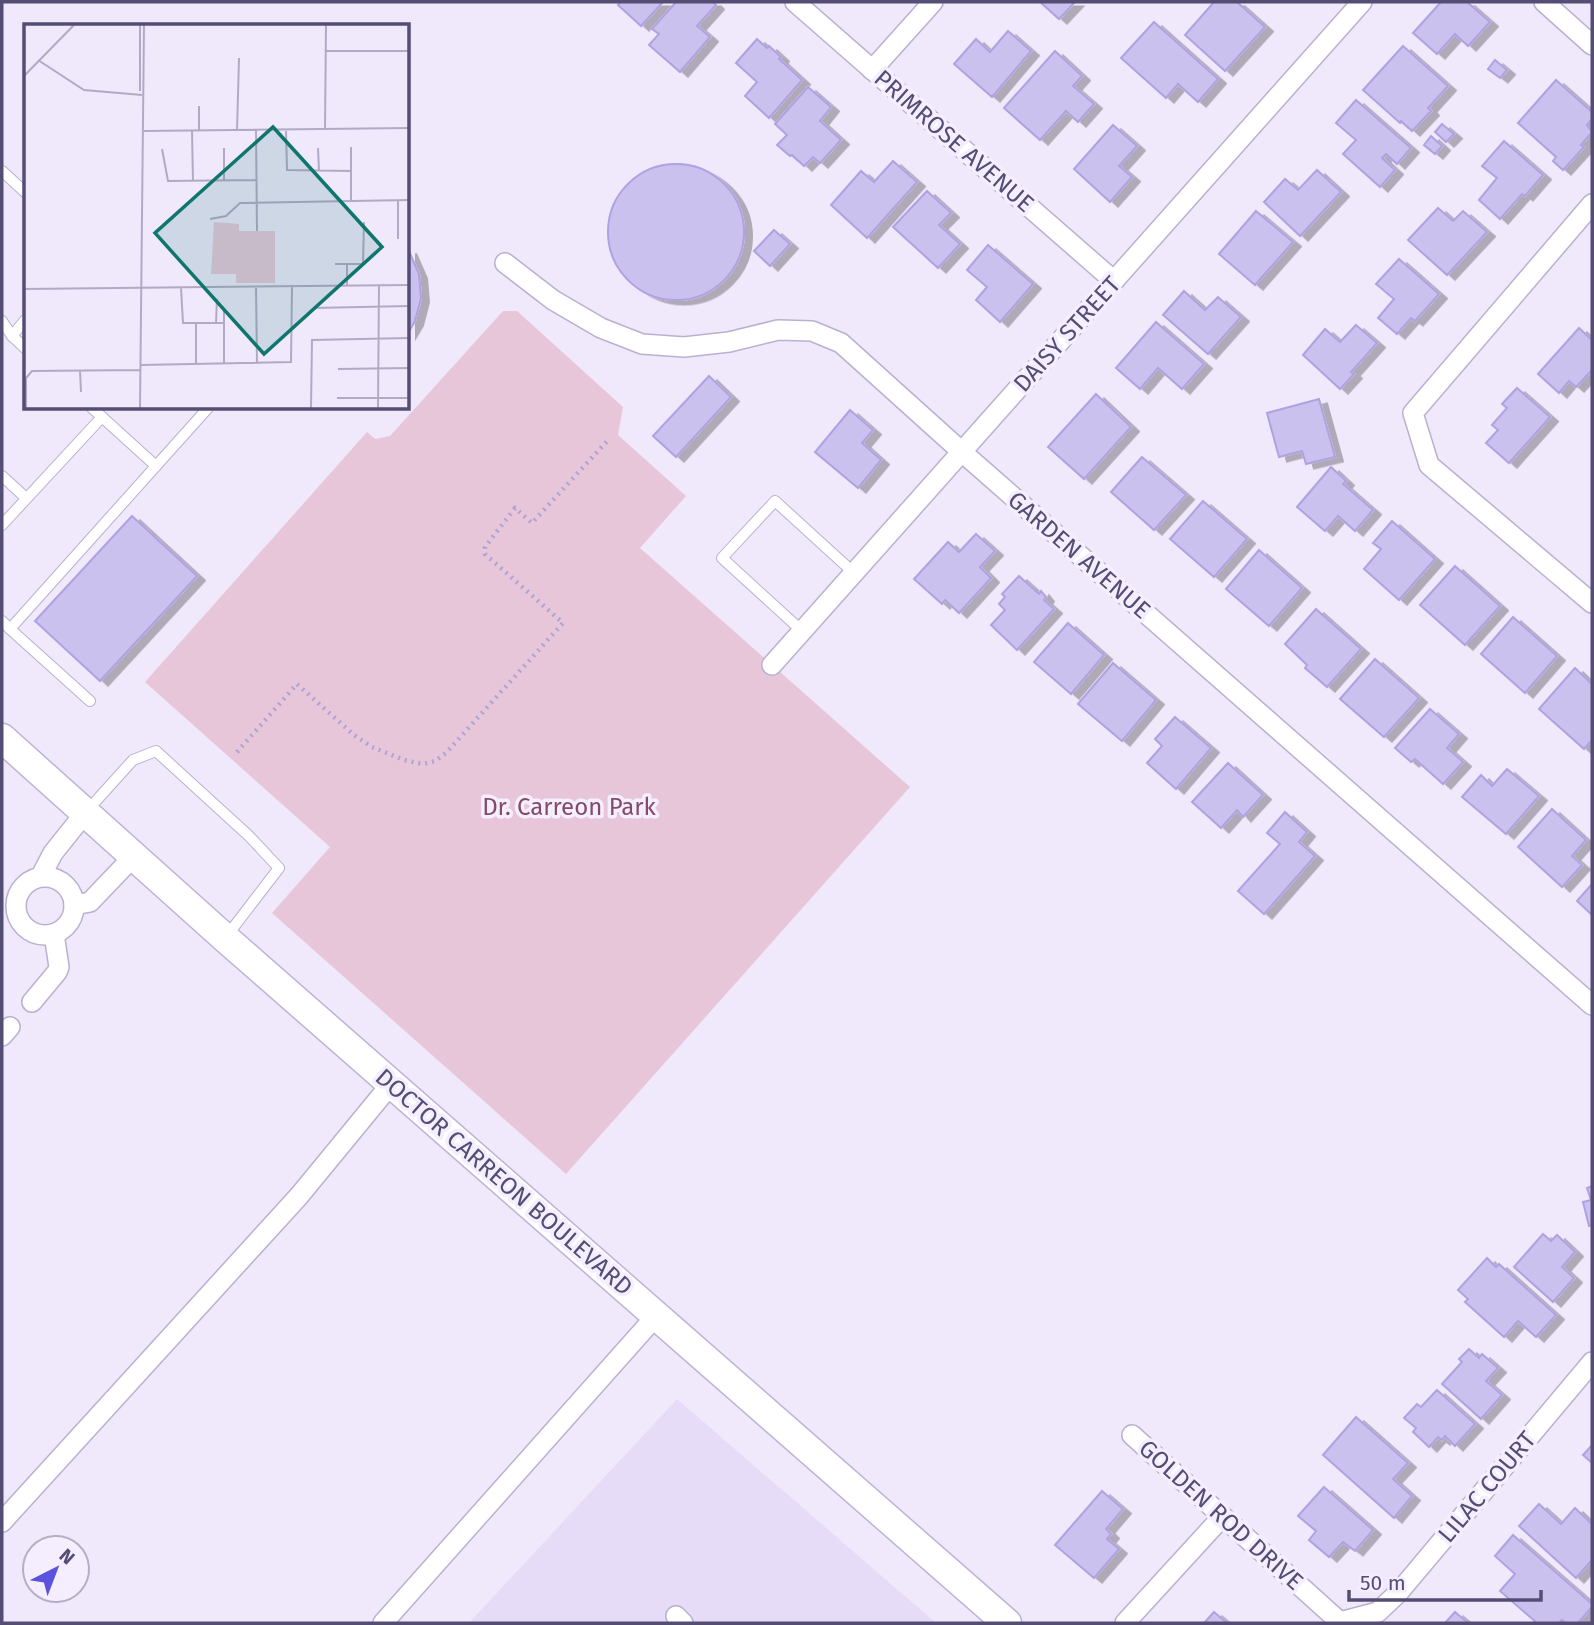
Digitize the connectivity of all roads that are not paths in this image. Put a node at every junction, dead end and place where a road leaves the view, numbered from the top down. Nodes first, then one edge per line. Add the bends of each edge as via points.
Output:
1 (795, 2) edge
2 (933, 2) edge
3 (1362, 2) edge
4 (1544, 2) edge
5 (1590, 39) edge
6 (872, 70) junction
7 (2, 171) edge
8 (24, 191) edge
9 (1592, 204) edge
10 (505, 263) dead end
11 (1114, 281) junction
12 (2, 321) edge
13 (24, 321) edge
14 (12, 336) junction
15 (24, 347) edge
16 (94, 410) edge
17 (206, 410) edge
18 (102, 416) junction
19 (962, 453) junction
20 (156, 467) junction
21 (2, 476) edge
22 (26, 498) junction
23 (2, 525) edge
24 (854, 573) junction
25 (1592, 603) edge
26 (6, 625) edge
27 (802, 631) junction
28 (772, 665) dead end
29 (90, 701) dead end
30 (2, 738) edge
31 (85, 813) junction
32 (133, 857) junction
33 (41, 876) junction
34 (9, 905) edge
35 (74, 905) junction
36 (54, 934) junction
37 (225, 938) junction
38 (32, 1002) dead end
39 (1592, 1005) edge
40 (391, 1084) junction
41 (656, 1315) junction
42 (1592, 1362) edge
43 (1132, 1435) dead end
44 (1223, 1517) junction
45 (2, 1522) edge
46 (1340, 1622) edge
47 (383, 1623) edge
48 (1007, 1623) edge
49 (1125, 1623) edge

1 - 6 street, PRIMROSE AVENUE
2 - 6 street
3 - 11 street, DAISY STREET
4 - 5 street
6 - 11 street, PRIMROSE AVENUE
7 - 8 lane
9 - 25 street via 1413,413 1429,465
10 - 19 street, GARDEN AVENUE via 553,300 601,328 642,344 684,347 778,330 812,331 841,343
11 - 19 street, DAISY STREET
12 - 14 lane
13 - 14 lane
14 - 15 lane
16 - 18 lane
17 - 20 lane
18 - 20 lane
18 - 22 lane
19 - 24 street, DAISY STREET
19 - 39 street, GARDEN AVENUE
20 - 26 lane
21 - 22 lane
22 - 23 lane
24 - 27 street, DAISY STREET
24 - 27 lane via 775,501 722,558
26 - 29 lane
27 - 28 street, DAISY STREET
30 - 31 main road, DOCTOR CARREON BOULEVARD
31 - 32 main road, DOCTOR CARREON BOULEVARD
31 - 33 street via 53,852
31 - 37 lane via 133,760 156,751 279,868
32 - 35 street via 90,902
32 - 37 main road, DOCTOR CARREON BOULEVARD
33 - 34 street via 25,885
33 - 35 street via 68,888
34 - 36 street via 26,928
35 - 36 street via 69,923
36 - 38 street via 59,967
37 - 40 main road, DOCTOR CARREON BOULEVARD
40 - 41 main road, DOCTOR CARREON BOULEVARD
40 - 45 street via 299,1196
41 - 47 street
41 - 48 main road, DOCTOR CARREON BOULEVARD
42 - 46 street, LILAC COURT via 1399,1592 1378,1612
43 - 44 street, GOLDEN ROD DRIVE
44 - 46 street, GOLDEN ROD DRIVE
44 - 49 street

